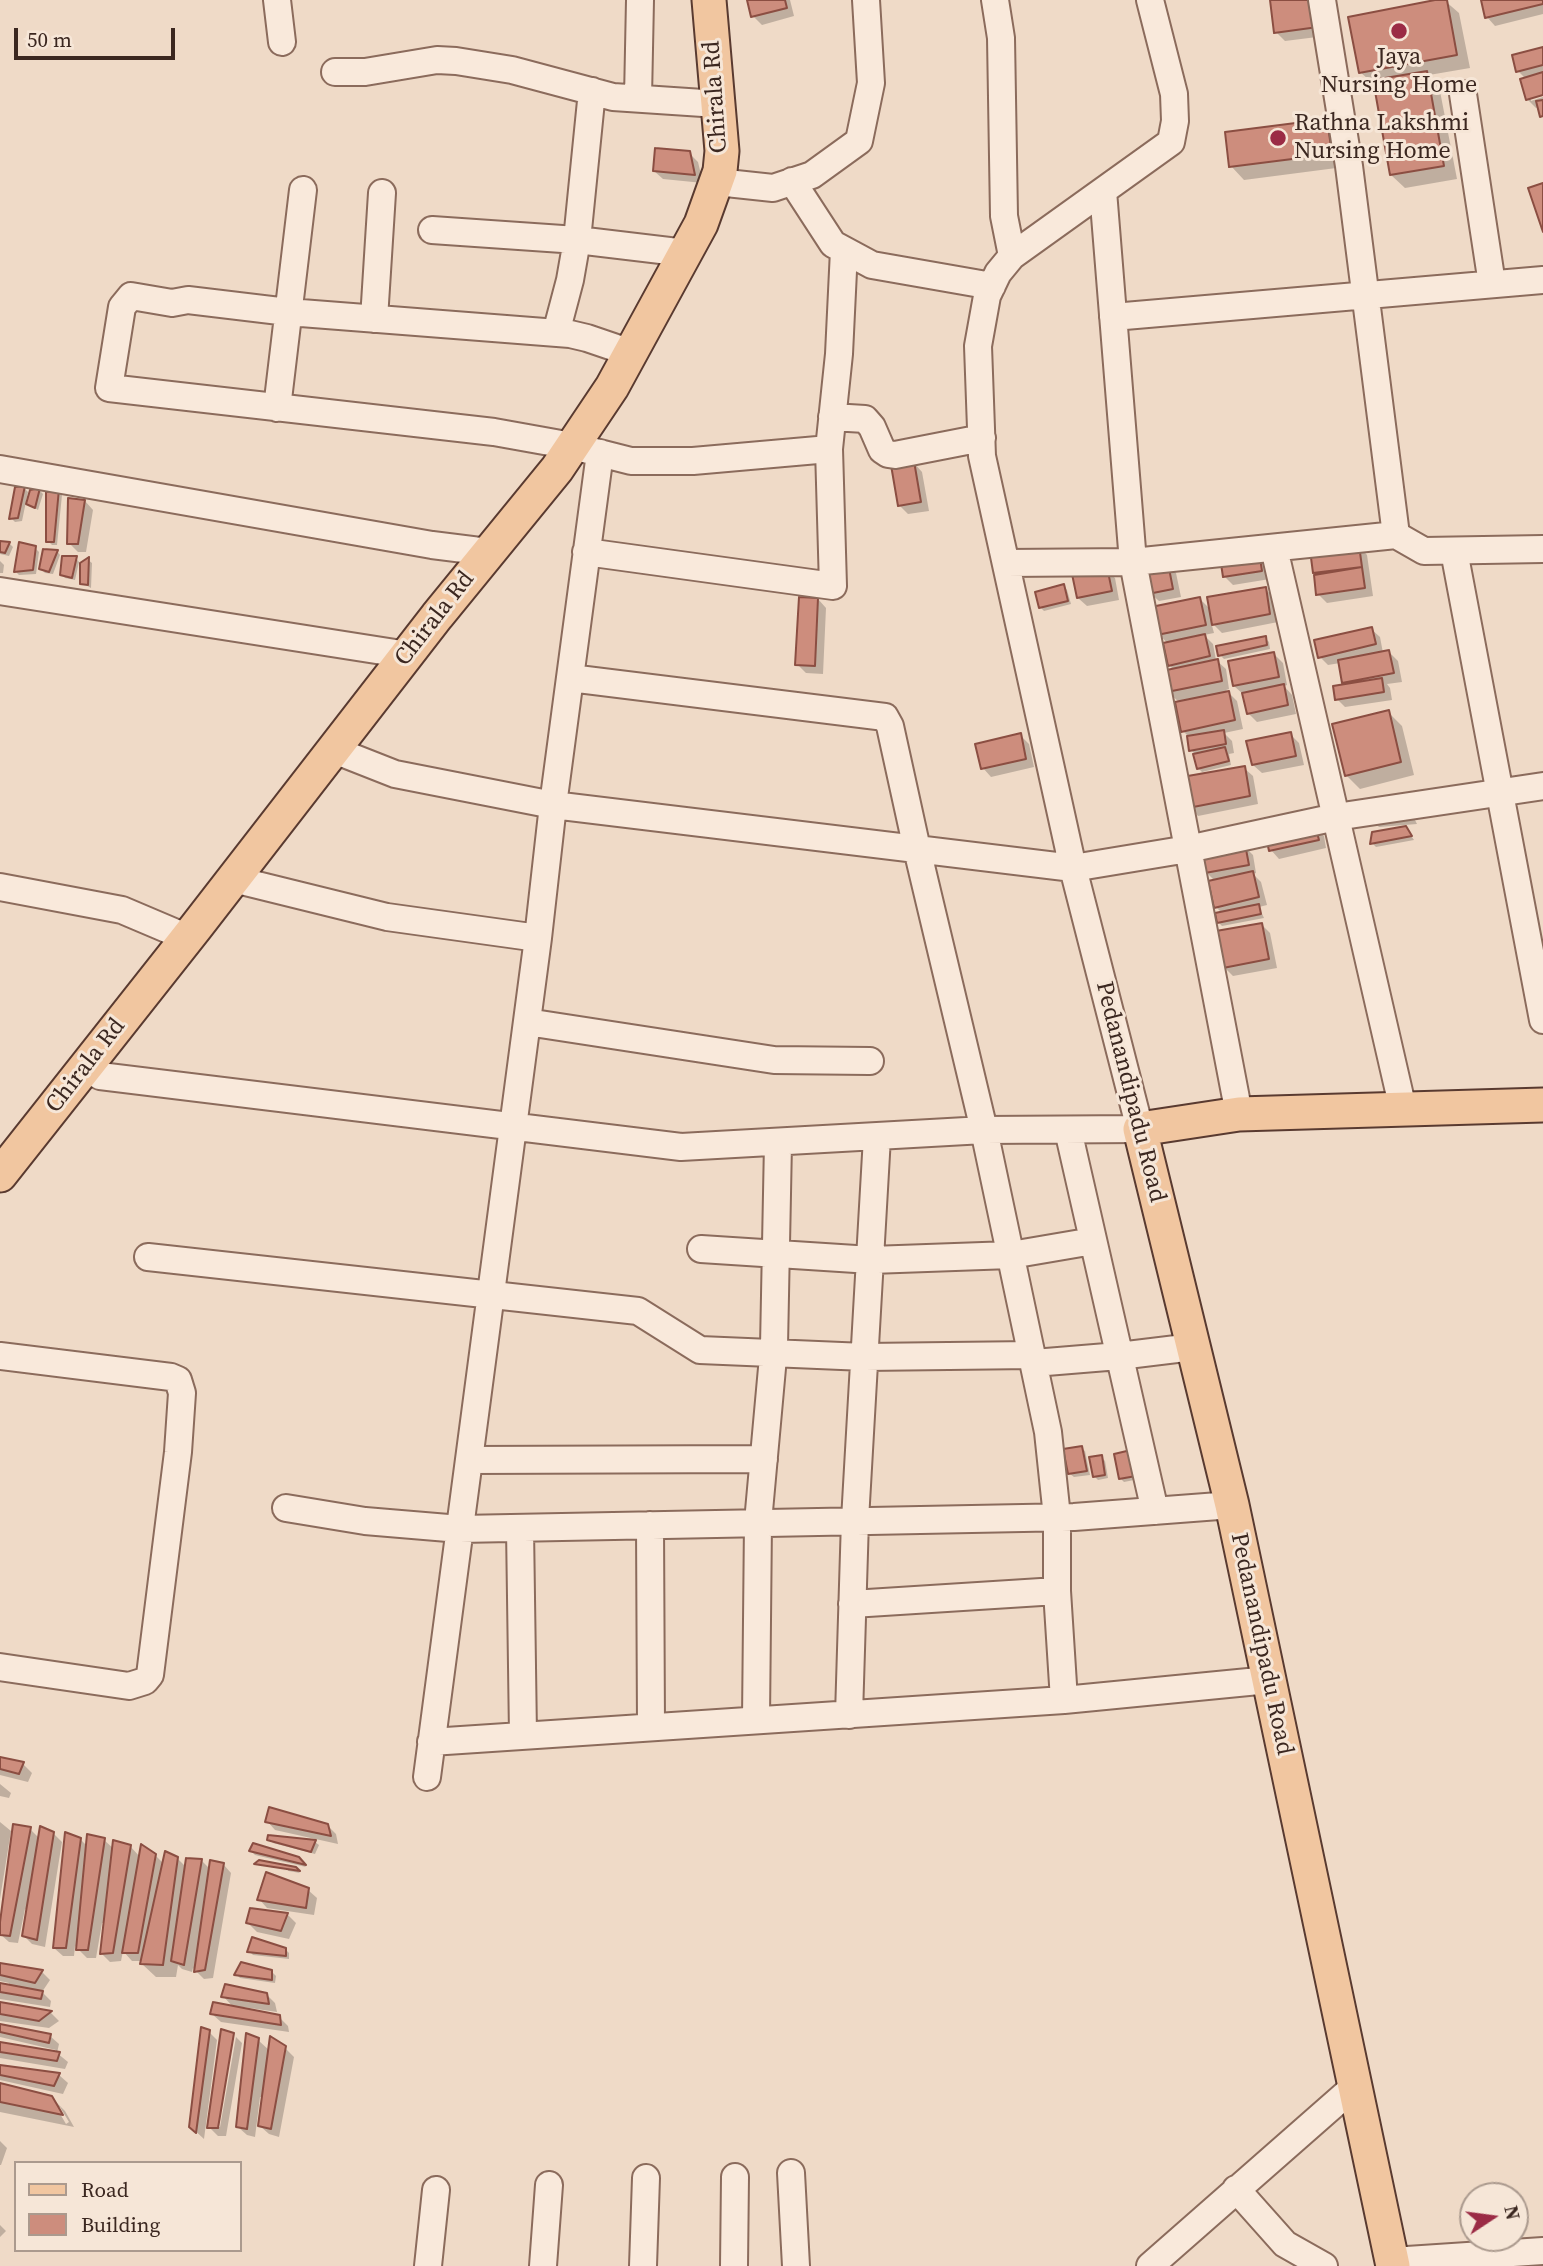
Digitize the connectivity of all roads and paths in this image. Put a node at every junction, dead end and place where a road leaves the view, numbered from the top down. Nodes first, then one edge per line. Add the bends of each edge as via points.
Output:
1 (277, 0) edge
2 (639, 0) edge
3 (709, 0) edge
4 (866, 0) edge
5 (995, 0) edge
6 (1150, 0) edge
7 (1322, 0) edge
8 (282, 42) dead end
9 (335, 72) dead end
10 (592, 91) junction
11 (1463, 94) dead end
12 (638, 99) junction
13 (718, 104) junction
14 (792, 181) junction
15 (717, 182) junction
16 (303, 190) dead end
17 (1103, 191) junction
18 (382, 192) dead end
19 (432, 230) dead end
20 (577, 240) junction
21 (844, 250) junction
22 (686, 253) junction
23 (1012, 256) junction
24 (1543, 280) edge
25 (1492, 284) junction
26 (992, 286) junction
27 (1365, 295) junction
28 (288, 312) junction
29 (1113, 317) junction
30 (373, 318) junction
31 (556, 333) junction
32 (631, 353) junction
33 (277, 408) junction
34 (832, 417) junction
35 (982, 438) junction
36 (829, 449) junction
37 (586, 450) junction
38 (0, 469) edge
39 (1396, 535) junction
40 (1275, 548) junction
41 (1543, 549) edge
42 (1454, 551) junction
43 (488, 552) junction
44 (586, 552) junction
45 (1133, 562) junction
46 (1006, 563) junction
47 (0, 590) edge
48 (408, 655) junction
49 (570, 678) junction
50 (334, 750) junction
51 (1543, 786) edge
52 (1500, 792) junction
53 (553, 805) junction
54 (1336, 817) junction
55 (916, 849) junction
56 (1188, 849) junction
57 (1073, 868) junction
58 (233, 879) junction
59 (0, 887) edge
60 (188, 938) junction
61 (538, 938) junction
62 (1543, 1020) edge
63 (527, 1022) junction
64 (870, 1061) dead end
65 (85, 1067) junction
66 (1543, 1105) edge
67 (1403, 1110) junction
68 (1239, 1114) junction
69 (514, 1125) junction
70 (1140, 1129) junction
71 (984, 1130) junction
72 (1068, 1130) junction
73 (877, 1137) junction
74 (778, 1143) junction
75 (0, 1175) edge
76 (1093, 1241) junction
77 (701, 1249) dead end
78 (776, 1254) junction
79 (1011, 1255) junction
80 (148, 1257) dead end
81 (871, 1260) junction
82 (491, 1297) junction
83 (1193, 1347) junction
84 (773, 1355) junction
85 (0, 1356) edge
86 (1119, 1356) junction
87 (865, 1357) junction
88 (1033, 1359) junction
89 (764, 1459) junction
90 (469, 1460) junction
91 (1232, 1505) junction
92 (286, 1508) dead end
93 (1155, 1511) junction
94 (1056, 1517) junction
95 (855, 1520) junction
96 (758, 1522) junction
97 (650, 1525) junction
98 (520, 1528) junction
99 (460, 1529) junction
100 (1057, 1591) junction
101 (852, 1604) junction
102 (0, 1667) edge
103 (1269, 1680) junction
104 (1064, 1700) junction
105 (849, 1715) junction
106 (756, 1719) junction
107 (651, 1726) junction
108 (523, 1735) junction
109 (431, 1742) junction
110 (427, 1777) dead end
111 (1355, 2086) junction
112 (791, 2173) dead end
113 (735, 2176) dead end
114 (646, 2178) dead end
115 (549, 2185) dead end
116 (1236, 2189) junction
117 (436, 2190) dead end
118 (1543, 2251) edge
119 (1392, 2263) edge
120 (429, 2266) edge
121 (543, 2266) edge
122 (643, 2266) edge
123 (734, 2266) edge
124 (796, 2266) edge
125 (1150, 2266) edge
126 (1324, 2266) edge

1 - 8 street
2 - 12 street
3 - 13 main road, Chirala Rd
4 - 14 street via 871,83 859,141 812,175
5 - 23 street via 1001,38 1004,216
6 - 17 street, Pedanandipadu Road via 1174,94 1171,142
7 - 27 street
9 - 10 street via 365,72 437,60 512,70
10 - 12 street
10 - 20 street
11 - 25 street
12 - 13 street
13 - 15 main road, Chirala Rd via 722,151
14 - 15 street via 773,188
14 - 21 street via 833,244
15 - 22 main road, Chirala Rd
16 - 28 street
17 - 23 street, Pedanandipadu Road
17 - 29 street
18 - 30 street
19 - 20 street
20 - 22 street
20 - 31 street
21 - 26 street via 872,265
21 - 34 street
22 - 32 main road, Chirala Rd
23 - 26 street, Pedanandipadu Road
24 - 25 street
25 - 27 street
26 - 35 street, Pedanandipadu Road via 978,346
27 - 29 street
27 - 39 street
28 - 30 street
28 - 33 street
28 - 33 street via 131,296 122,307 108,388
29 - 45 street
30 - 31 street
31 - 32 street
32 - 37 main road, Chirala Rd via 611,387
33 - 37 street via 494,432
34 - 35 street via 865,419 882,450 895,455
34 - 36 street
35 - 46 street, Pedanandipadu Road
36 - 37 street via 693,461 631,461
36 - 44 street via 833,586
37 - 43 main road, Chirala Rd via 557,469
37 - 44 street
38 - 43 street
39 - 40 street
39 - 42 street via 1424,551
40 - 45 street
40 - 54 street
41 - 42 street
42 - 52 street
43 - 48 main road, Chirala Rd
44 - 49 street
45 - 46 street
45 - 56 street
46 - 57 street, Pedanandipadu Road
47 - 48 street
48 - 50 main road, Chirala Rd
49 - 53 street
49 - 55 street via 885,717
50 - 53 street via 396,775
50 - 58 main road, Chirala Rd
51 - 52 street
52 - 54 street
52 - 62 street
53 - 55 street
53 - 61 street
54 - 56 street
54 - 67 street
55 - 57 street
55 - 71 street
56 - 57 street
56 - 68 street
57 - 70 street, Pedanandipadu Road
58 - 60 main road, Chirala Rd
58 - 61 street via 387,917
59 - 60 street via 122,910
60 - 65 main road, Chirala Rd
61 - 63 street
63 - 64 street via 774,1060
63 - 69 street
65 - 69 street via 100,1076
65 - 75 main road, Chirala Rd
66 - 67 main road
67 - 68 main road
68 - 70 main road
69 - 74 street via 681,1147
69 - 82 street
70 - 72 street
70 - 83 main road, Pedanandipadu Road
71 - 72 street
71 - 73 street
71 - 79 street
72 - 76 street
73 - 74 street
73 - 81 street
74 - 78 street
76 - 79 street
76 - 86 street
77 - 78 street
78 - 81 street
78 - 84 street
79 - 81 street
79 - 88 street
80 - 82 street
81 - 87 street
82 - 84 street via 638,1311 700,1350
82 - 90 street
83 - 86 street
83 - 91 main road, Pedanandipadu Road
84 - 87 street
84 - 89 street
85 - 102 street via 171,1377 183,1394 150,1675 129,1686
86 - 88 street
86 - 93 street
87 - 88 street
87 - 95 street
88 - 94 street via 1048,1432
89 - 90 street
89 - 96 street
90 - 99 street
91 - 93 street
91 - 103 main road, Pedanandipadu Road
92 - 99 street
93 - 94 street
94 - 95 street
94 - 100 street
95 - 96 street
95 - 101 street
96 - 97 street
96 - 106 street
97 - 98 street
97 - 107 street
98 - 99 street
98 - 108 street
99 - 109 street
100 - 101 street
100 - 104 street
101 - 105 street
103 - 104 street
103 - 111 main road, Pedanandipadu Road
104 - 105 street
105 - 106 street
106 - 107 street
107 - 108 street
108 - 109 street
109 - 110 street
111 - 116 street
111 - 119 main road, Pedanandipadu Road
112 - 124 street
113 - 123 street
114 - 122 street
115 - 121 street
116 - 125 street
116 - 126 street via 1285,2244
117 - 120 street
118 - 119 street

